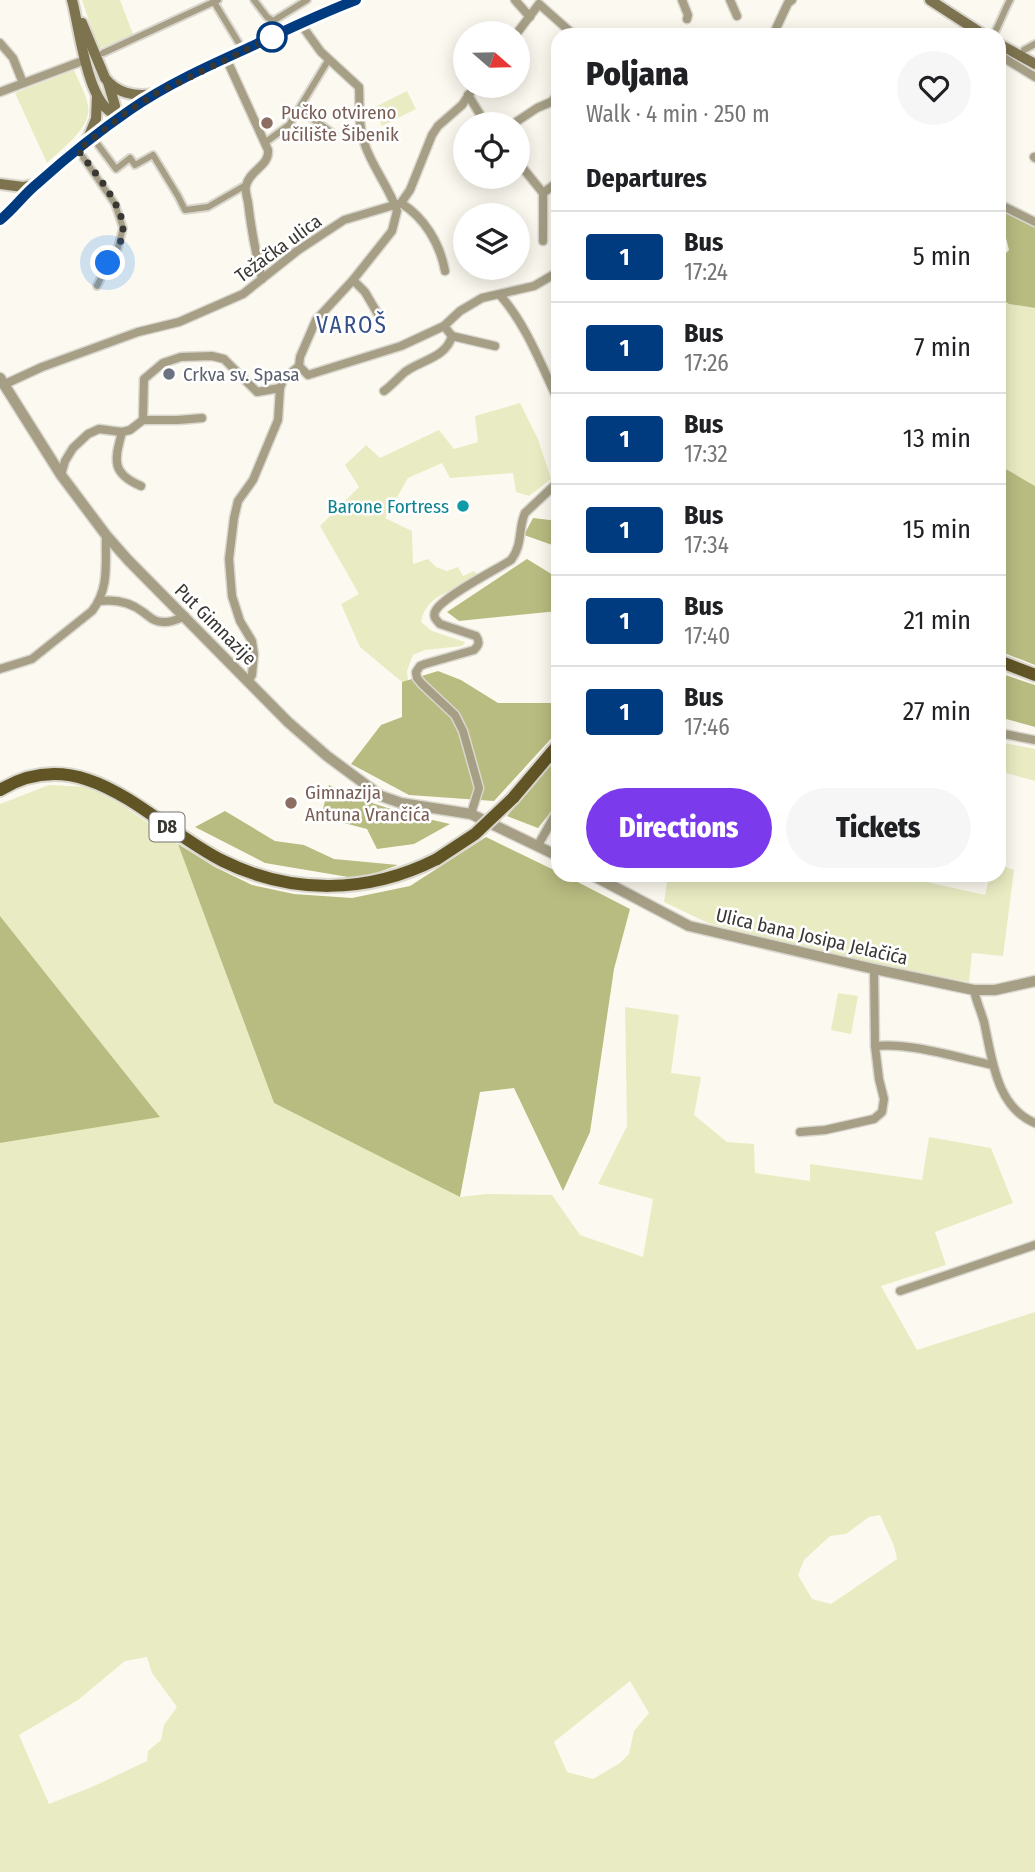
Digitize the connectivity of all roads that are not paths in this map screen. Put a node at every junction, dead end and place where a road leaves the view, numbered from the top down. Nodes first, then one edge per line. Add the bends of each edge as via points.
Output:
1 (254, 0) edge
2 (307, 0) edge
3 (356, 0) edge
4 (515, 0) edge
5 (682, 0) edge
6 (730, 0) edge
7 (792, 0) edge
8 (930, 0) edge
9 (1010, 0) edge
10 (216, 1) edge
11 (540, 2) edge
12 (74, 6) edge
13 (737, 16) dead end
14 (530, 17) junction
15 (687, 19) dead end
16 (527, 21) edge
17 (300, 23) junction
18 (567, 28) edge
19 (776, 28) edge
20 (973, 28) edge
21 (997, 28) edge
22 (0, 43) edge
23 (240, 44) dead end
24 (1035, 44) edge
25 (1006, 48) edge
26 (1024, 50) dead end
27 (103, 54) dead end
28 (226, 58) junction
29 (1006, 59) edge
30 (85, 60) junction
31 (329, 60) junction
32 (1035, 64) edge
33 (1035, 77) edge
34 (108, 82) junction
35 (23, 83) junction
36 (0, 92) edge
37 (157, 93) junction
38 (97, 96) junction
39 (466, 98) edge
40 (551, 102) edge
41 (299, 109) junction
42 (530, 113) edge
43 (117, 118) junction
44 (334, 134) dead end
45 (266, 142) junction
46 (85, 144) junction
47 (530, 177) edge
48 (2, 184) edge
49 (36, 184) junction
50 (246, 186) junction
51 (551, 187) edge
52 (543, 193) junction
53 (398, 204) junction
54 (15, 208) junction
55 (1006, 208) edge
56 (0, 220) edge
57 (1035, 222) edge
58 (543, 241) dead end
59 (445, 271) dead end
60 (551, 276) edge
61 (262, 279) junction
62 (353, 280) junction
63 (97, 286) dead end
64 (500, 295) junction
65 (379, 316) dead end
66 (444, 326) junction
67 (452, 336) junction
68 (495, 346) dead end
69 (299, 366) junction
70 (1, 381) edge
71 (551, 384) edge
72 (280, 388) junction
73 (384, 391) dead end
74 (202, 418) dead end
75 (143, 420) junction
76 (122, 432) junction
77 (61, 475) junction
78 (141, 486) dead end
79 (551, 488) edge
80 (106, 535) junction
81 (100, 601) junction
82 (185, 616) junction
83 (1006, 664) edge
84 (0, 669) edge
85 (1035, 675) edge
86 (248, 681) junction
87 (1006, 734) edge
88 (1035, 740) edge
89 (551, 753) edge
90 (0, 790) edge
91 (471, 814) junction
92 (551, 822) edge
93 (538, 845) junction
94 (551, 852) edge
95 (605, 882) edge
96 (874, 969) junction
97 (1035, 981) edge
98 (974, 990) junction
99 (876, 1046) junction
100 (993, 1065) junction
101 (1033, 1121) edge
102 (800, 1132) dead end
103 (1035, 1245) edge
104 (900, 1291) dead end

1 - 2 street via 273,21
3 - 17 main road
4 - 14 street
5 - 15 street
6 - 13 street
7 - 19 street
8 - 20 main road
9 - 21 street
10 - 23 street
10 - 27 street
11 - 14 street
11 - 18 street
12 - 30 main road
12 - 34 main road
14 - 16 street
17 - 28 main road
17 - 31 street
22 - 35 street via 13,58
24 - 26 street
25 - 32 main road
28 - 37 main road
28 - 45 street
29 - 33 street
30 - 35 street
30 - 38 main road
31 - 41 street
31 - 53 street via 359,87 362,138
34 - 37 main road via 131,94
34 - 43 main road
35 - 36 street
37 - 43 main road
38 - 43 main road
38 - 46 main road via 95,124
39 - 53 street via 432,135 410,190
40 - 42 street
41 - 44 street
41 - 45 street via 289,125
43 - 46 main road
45 - 50 street via 269,155 265,164 254,171
46 - 49 main road
46 - 50 street via 116,169 130,158 135,165 153,155 185,210 208,207
46 - 63 street via 123,228 117,251
47 - 52 street
48 - 49 main road
48 - 54 main road via 15,195
49 - 54 main road
50 - 61 street
51 - 52 street
52 - 58 street
53 - 59 street via 414,212 425,225 439,248
53 - 61 street, Težačka ulica via 344,220
53 - 62 street via 392,231
54 - 56 main road
55 - 57 street
60 - 64 street
61 - 70 street, Težačka ulica via 243,294 179,321
62 - 65 street
62 - 69 street via 316,320
64 - 66 street via 482,298
64 - 71 street via 513,309
66 - 67 street
66 - 69 street via 401,346 309,375
67 - 68 street
67 - 73 street via 444,350 404,373
69 - 72 street
70 - 77 street, Put Gimnazije
72 - 75 street via 257,392 224,359 181,357 163,363 144,379
72 - 86 street via 278,420 253,480 238,501 232,531 232,596 240,621 253,640
74 - 75 street
75 - 76 street
76 - 77 street via 99,429 88,435 73,448
76 - 78 street via 117,464 127,478
77 - 80 street, Put Gimnazije
79 - 91 street via 525,513 517,552 511,559 436,609 436,621 476,636 478,645 416,671 422,684 455,715 463,731 479,788
80 - 81 street
80 - 82 street, Put Gimnazije
81 - 82 street via 131,604 152,620 163,622
81 - 84 street via 32,659
82 - 86 street, Put Gimnazije
83 - 85 main road
86 - 91 street, Put Gimnazije via 288,722 381,796
87 - 88 street
89 - 90 main road, D8, bridge via 475,834 437,859 359,885 287,883 254,874 195,846 113,789 76,776 44,775
91 - 93 street
92 - 93 street
93 - 94 street
95 - 96 street, Ulica bana Josipa Jelačića via 689,926
96 - 98 street, Ulica bana Josipa Jelačića
96 - 99 street
97 - 98 street, Ulica bana Josipa Jelačića
98 - 100 street
99 - 100 street via 904,1046
99 - 102 street via 882,1112 874,1119
100 - 101 street via 1005,1096 1023,1117
103 - 104 street

